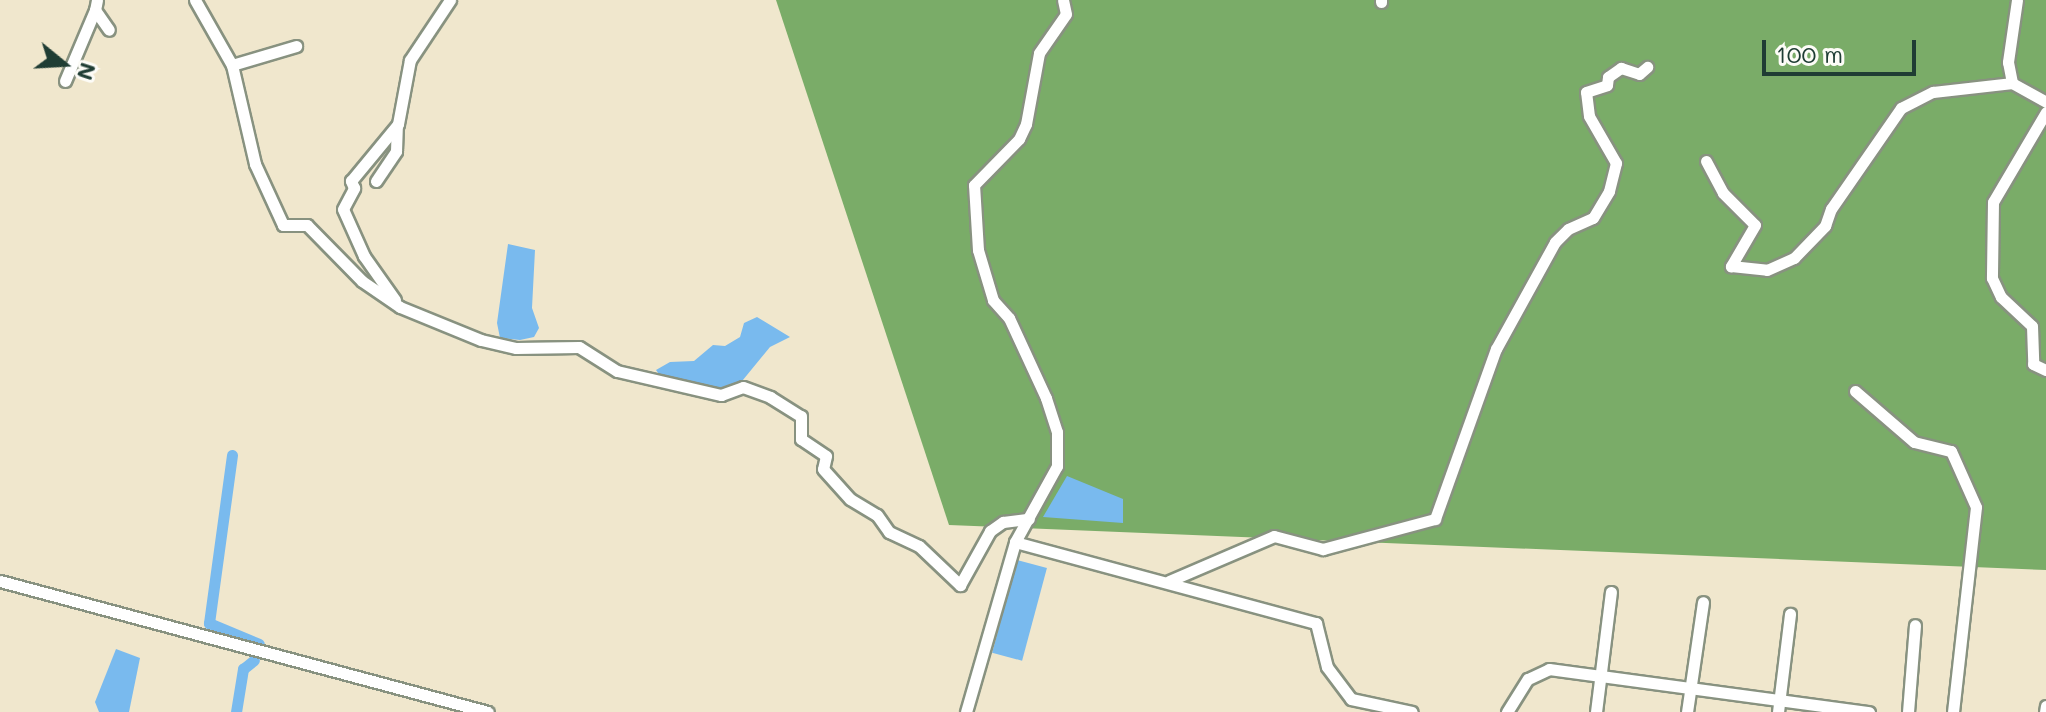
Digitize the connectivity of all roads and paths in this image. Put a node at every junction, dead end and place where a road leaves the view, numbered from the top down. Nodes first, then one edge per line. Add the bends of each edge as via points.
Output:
1 (195, 0) edge
2 (450, 0) edge
3 (1063, 0) edge
4 (2017, 0) edge
5 (96, 5) edge
6 (109, 30) dead end
7 (296, 46) dead end
8 (232, 65) junction
9 (1647, 67) dead end
10 (65, 81) dead end
11 (2012, 83) junction
12 (2046, 102) edge
13 (2046, 112) edge
14 (397, 126) junction
15 (1706, 161) dead end
16 (376, 181) dead end
17 (400, 307) junction
18 (2046, 370) edge
19 (1855, 391) dead end
20 (1029, 519) junction
21 (1015, 542) junction
22 (0, 581) edge
23 (1169, 581) junction
24 (1611, 592) dead end
25 (1703, 602) dead end
26 (1790, 614) dead end
27 (1915, 625) dead end
28 (1601, 676) junction
29 (1691, 688) junction
30 (1779, 706) edge
31 (488, 712) edge
32 (966, 712) edge
33 (1412, 712) edge
34 (1507, 712) edge
35 (1596, 712) edge
36 (1687, 712) edge
37 (1869, 712) edge
38 (1908, 712) edge
39 (1953, 712) edge

1 - 8 street
2 - 14 street via 410,60
3 - 20 street via 1066,14 1039,53 1026,124 1019,139 988,166 973,195 973,229 993,300 1009,318 1057,432 1057,466
4 - 11 street via 2008,62
5 - 6 street
5 - 10 street
7 - 8 street
8 - 17 street via 255,164 283,225 307,225 362,281
9 - 23 street via 1633,74 1621,68 1608,77 1607,85 1586,92 1589,116 1616,163 1609,191 1593,218 1568,229 1555,242 1496,349 1435,519 1323,549 1274,536
11 - 12 street
11 - 15 street via 1933,92 1901,108 1831,209 1825,226 1794,258 1767,270 1731,266 1755,225 1723,193
13 - 18 street via 1993,202 1992,278 2001,297 2032,326 2033,364
14 - 16 street via 396,151
14 - 17 street via 351,181 354,188 343,209 364,256
17 - 20 street via 481,340 516,348 579,347 617,371 721,395 743,387 770,397 801,416 801,439 826,456 823,469 850,499 877,515 889,532 919,546 960,585 990,531 1003,522
19 - 39 street via 1914,442 1951,451 1976,507
20 - 21 street
21 - 23 street
21 - 32 street
22 - 31 street
23 - 33 street via 1316,623 1327,667 1351,699
24 - 28 street
25 - 29 street
26 - 30 street
27 - 38 street
28 - 29 street
28 - 34 street via 1549,669 1528,679
28 - 35 street
29 - 30 street
29 - 36 street
30 - 37 street

